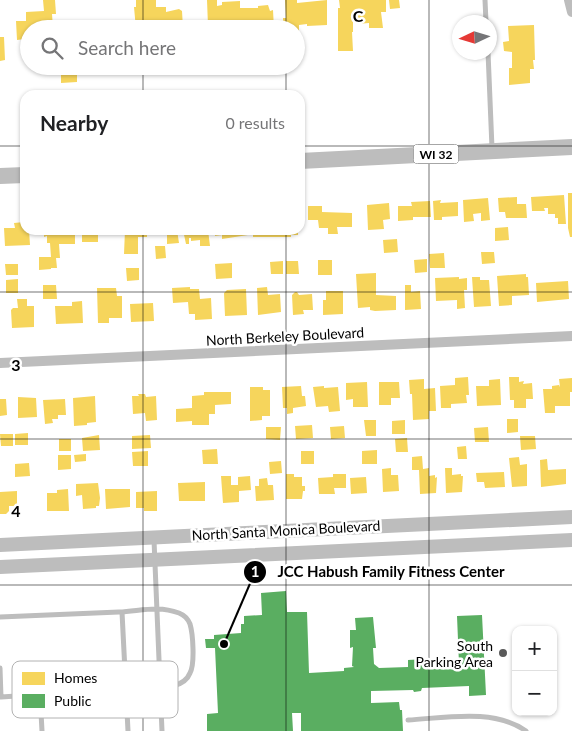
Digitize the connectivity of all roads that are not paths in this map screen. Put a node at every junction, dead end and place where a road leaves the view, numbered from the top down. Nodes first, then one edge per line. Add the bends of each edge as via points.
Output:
1 (485, 0) edge
2 (486, 15) edge
3 (488, 60) edge
4 (572, 147) edge
5 (492, 151) junction
6 (305, 161) edge
7 (20, 174) edge
8 (0, 176) edge
9 (572, 336) edge
10 (0, 363) edge
11 (572, 517) edge
12 (154, 537) junction
13 (572, 540) edge
14 (0, 544) edge
15 (154, 560) junction
16 (0, 567) edge
17 (156, 608) junction
18 (122, 612) junction
19 (0, 617) edge
20 (125, 661) edge
21 (159, 661) edge
22 (0, 668) edge
23 (178, 684) edge
24 (1, 697) edge
25 (41, 718) edge
26 (127, 718) edge
27 (161, 718) edge
28 (408, 720) dead end
29 (42, 731) edge
30 (128, 731) edge
31 (162, 731) edge
32 (526, 731) edge

1 - 2 lane
3 - 5 lane
4 - 5 main road, WI 32
5 - 6 main road, WI 32
7 - 8 main road
9 - 10 street, North Berkeley Boulevard
11 - 12 street, North Santa Monica Boulevard
12 - 14 street, North Santa Monica Boulevard
12 - 15 lane
13 - 15 street, North Santa Monica Boulevard
15 - 16 street, North Santa Monica Boulevard
15 - 17 lane
17 - 18 lane
17 - 21 lane
17 - 23 lane via 181,614 188,620 191,630 191,672
18 - 19 lane
18 - 20 lane
22 - 24 lane
25 - 29 lane
26 - 30 lane
27 - 31 lane
28 - 32 lane via 494,718

